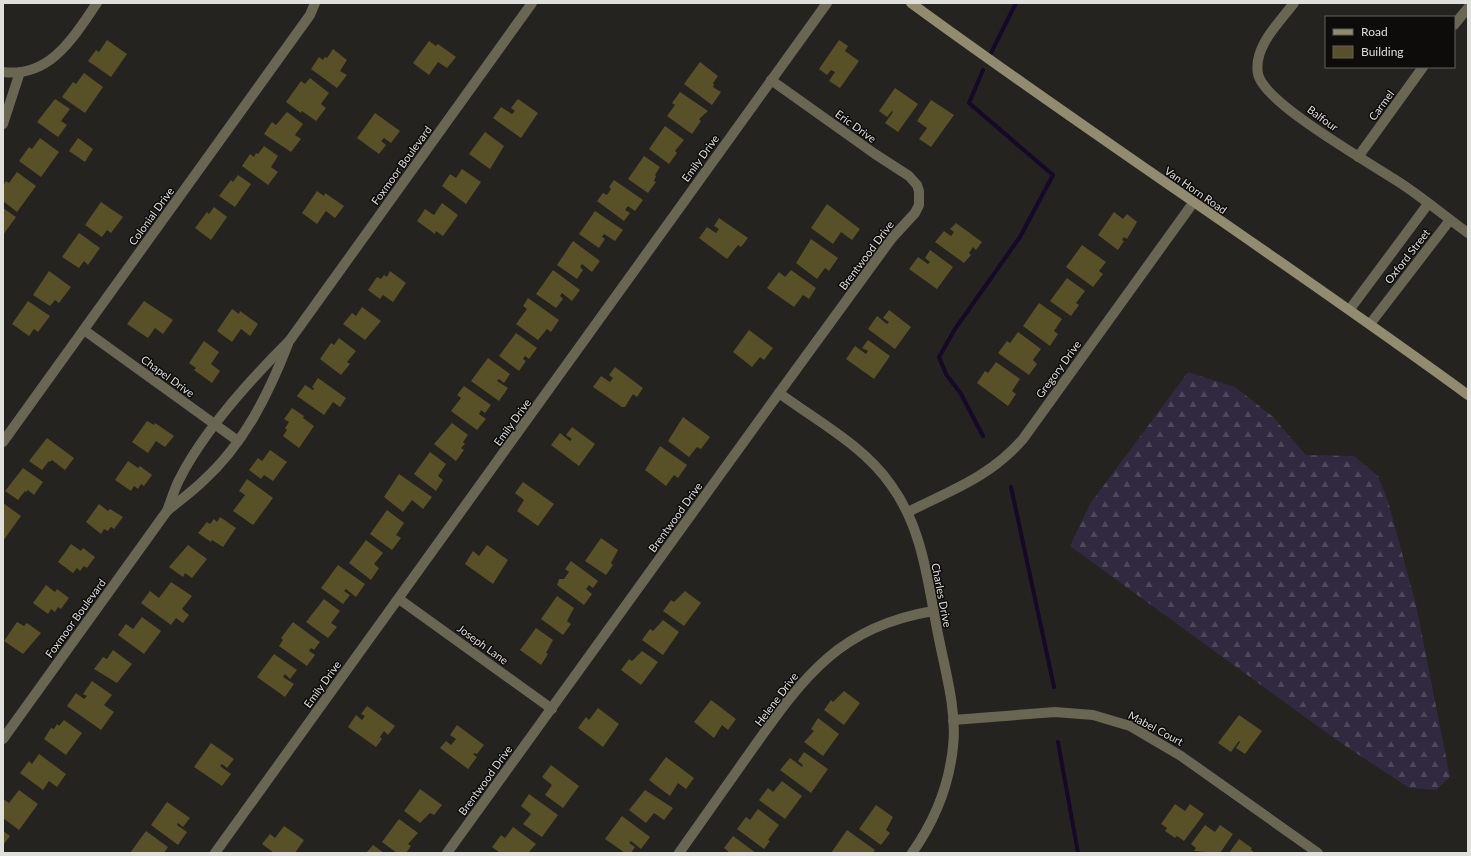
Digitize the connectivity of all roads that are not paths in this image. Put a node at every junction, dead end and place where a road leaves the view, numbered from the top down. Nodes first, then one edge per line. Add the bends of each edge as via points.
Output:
1 (97, 3) edge
2 (316, 3) edge
3 (532, 3) edge
4 (827, 3) edge
5 (911, 3) edge
6 (1294, 3) edge
7 (1468, 8) edge
8 (1455, 24) edge
9 (1422, 68) edge
10 (3, 72) edge
11 (20, 72) junction
12 (771, 80) junction
13 (3, 124) edge
14 (1358, 157) junction
15 (920, 196) joint
16 (1193, 203) junction
17 (1428, 204) junction
18 (1450, 220) junction
19 (1468, 233) edge
20 (1350, 310) junction
21 (1370, 324) junction
22 (84, 330) junction
23 (290, 340) junction
24 (779, 394) junction
25 (1468, 395) edge
26 (215, 425) junction
27 (238, 441) junction
28 (3, 442) edge
29 (167, 511) junction
30 (908, 512) junction
31 (399, 599) junction
32 (933, 611) junction
33 (552, 709) junction
34 (953, 720) junction
35 (3, 739) edge
36 (215, 853) edge
37 (447, 853) edge
38 (679, 853) edge
39 (912, 853) edge
40 (1318, 853) edge

1 - 11 street via 55,58 44,65
2 - 22 street, Colonial Drive via 310,15
3 - 23 street, Foxmoor Boulevard
4 - 12 street, Emily Drive
5 - 16 main road, Van Horn Road
6 - 14 street, Balfour via 1259,55 1257,65 1261,82 1270,94
7 - 8 street
9 - 14 street, Carmel
10 - 11 street
11 - 13 street
12 - 15 street, Eric Drive via 909,176 917,185
12 - 31 street, Emily Drive
14 - 17 street, Balfour via 1395,179
15 - 24 street, Brentwood Drive via 915,212 892,238
16 - 20 main road, Van Horn Road
16 - 30 street, Gregory Drive via 1011,453 980,477
17 - 18 street, Balfour
17 - 20 street, Oxford Street
18 - 19 street
18 - 21 street, Oxford Street
20 - 21 main road, Van Horn Road
21 - 25 main road, Van Horn Road
22 - 26 street, Chapel Drive
22 - 28 street, Colonial Drive
23 - 26 street, Foxmoor Boulevard
23 - 27 street, Foxmoor Boulevard via 275,379
24 - 30 street, Charles Drive via 868,459 891,483
24 - 33 street, Brentwood Drive
26 - 27 street, Chapel Drive
26 - 29 street, Foxmoor Boulevard via 187,465
27 - 29 street, Foxmoor Boulevard via 205,480
29 - 35 street, Foxmoor Boulevard
30 - 32 street, Charles Drive via 922,552
31 - 33 street, Joseph Lane
31 - 36 street, Emily Drive
32 - 34 street, Charles Drive
32 - 38 street, Helene Drive via 878,626 834,652 813,670 791,696
33 - 37 street, Brentwood Drive
34 - 39 street, Charles Drive via 953,745 948,775 938,808 924,837
34 - 40 street, Mabel Court via 1055,712 1093,716 1130,726 1181,756

